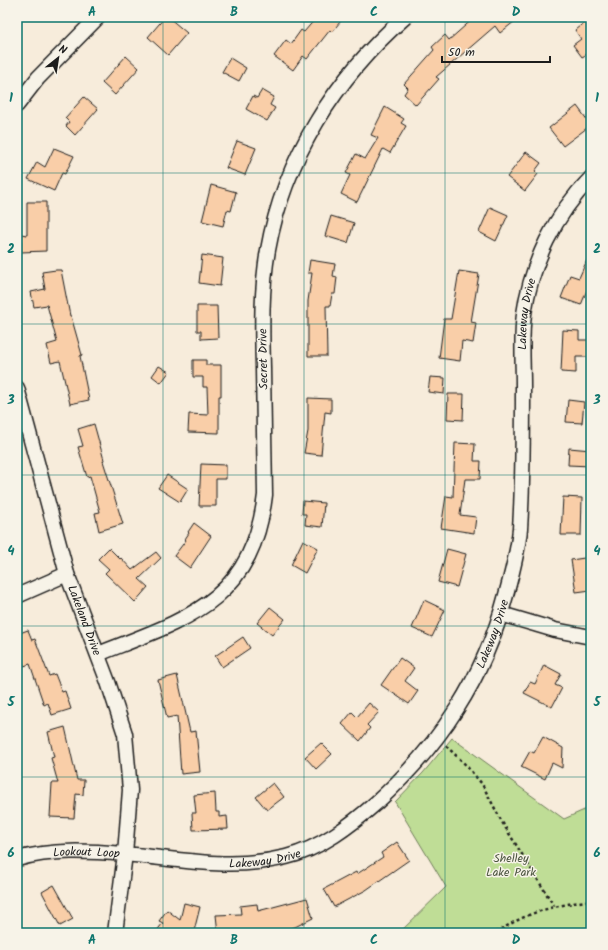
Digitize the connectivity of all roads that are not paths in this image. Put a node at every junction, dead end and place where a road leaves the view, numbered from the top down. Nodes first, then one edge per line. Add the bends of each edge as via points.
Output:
1 (98, 17) edge
2 (405, 17) edge
3 (17, 105) edge
4 (591, 178) edge
5 (17, 388) edge
6 (67, 574) junction
7 (17, 596) edge
8 (501, 614) junction
9 (591, 636) edge
10 (98, 654) junction
11 (125, 854) junction
12 (17, 859) edge
13 (115, 933) edge

1 - 3 street via 38,78
2 - 10 street, Secret Drive via 360,60 321,114 291,172 279,202 268,251 262,312 265,495 260,522 248,556 225,588 197,612
4 - 8 street, Lakeway Drive via 561,214 547,240 533,274 524,314 523,461 519,533 514,565
5 - 6 street, Lakeland Drive
6 - 7 street
6 - 10 street, Lakeland Drive
8 - 9 street via 555,630
8 - 11 street, Lakeway Drive via 475,678 463,700 410,771 359,818 309,849 288,857 266,861 227,865 198,864
10 - 11 street, Lakeland Drive via 125,734 130,790
11 - 12 street, Lookout Loop via 68,850 44,852
11 - 13 street, Lookout Loop

